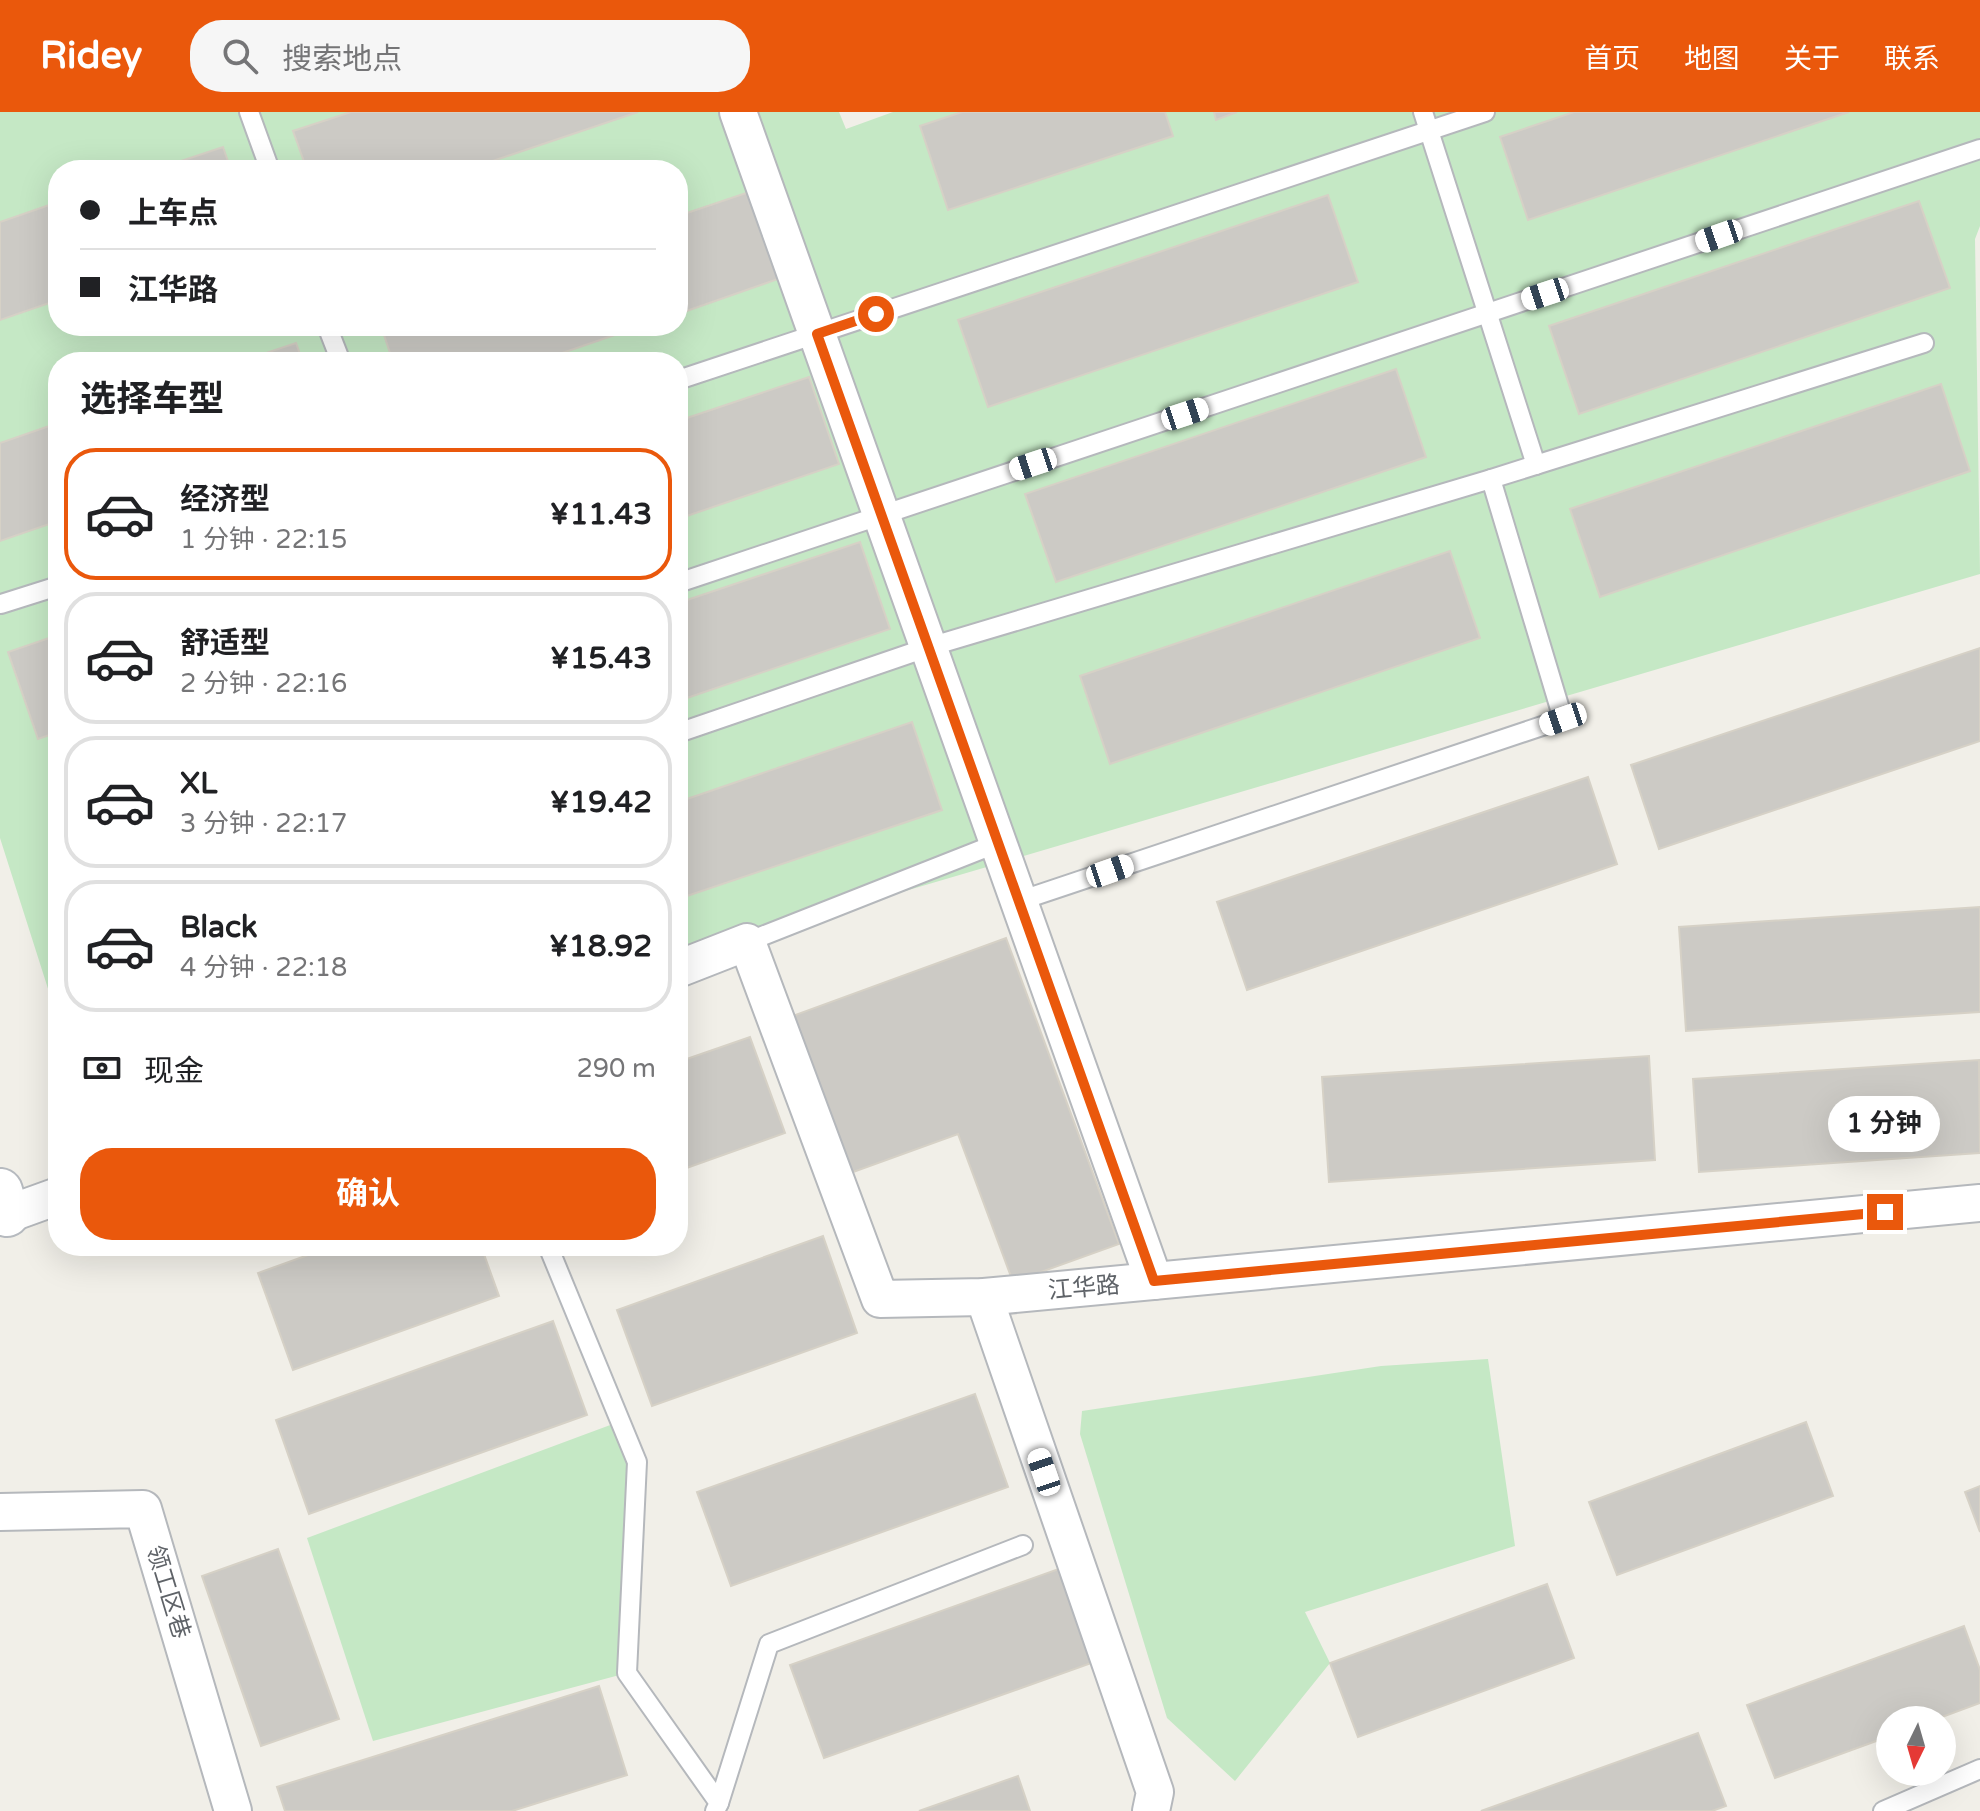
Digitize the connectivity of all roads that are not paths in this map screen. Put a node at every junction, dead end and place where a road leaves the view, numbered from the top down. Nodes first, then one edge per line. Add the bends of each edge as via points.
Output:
1 (249, 112) edge
2 (738, 112) edge
3 (1423, 112) edge
4 (1485, 112) edge
5 (1429, 131) junction
6 (1980, 149) edge
7 (266, 160) edge
8 (1487, 313) junction
9 (817, 334) junction
10 (1924, 343) dead end
11 (688, 377) edge
12 (1536, 465) junction
13 (1491, 479) junction
14 (882, 515) junction
15 (688, 580) edge
16 (48, 589) edge
17 (1, 604) edge
18 (929, 647) junction
19 (688, 730) edge
20 (998, 843) junction
21 (1019, 901) junction
22 (747, 942) junction
23 (688, 965) edge
24 (48, 1198) edge
25 (1980, 1203) edge
26 (2, 1207) edge
27 (552, 1256) edge
28 (1154, 1281) junction
29 (984, 1297) junction
30 (0, 1512) edge
31 (1023, 1545) dead end
32 (1980, 1769) edge
33 (717, 1807) edge
34 (233, 1811) edge
35 (1151, 1811) edge
36 (1883, 1811) edge

1 - 7 lane
2 - 9 street
3 - 5 lane
4 - 5 lane
5 - 8 lane
5 - 9 lane
6 - 8 lane
8 - 12 lane
8 - 14 lane
9 - 11 lane
9 - 14 street
10 - 12 lane
12 - 13 lane
13 - 18 lane
13 - 21 lane via 1563,719
14 - 15 lane
14 - 18 street
16 - 17 lane
18 - 19 lane
18 - 20 street
20 - 21 street
20 - 22 lane
21 - 28 street
22 - 23 street
22 - 29 street, 江华路 via 880,1299
24 - 26 street
25 - 28 street, 江华路
27 - 33 lane via 637,1462 627,1673
28 - 29 street, 江华路
29 - 35 street via 1155,1792
30 - 34 street, 领工区巷 via 143,1509
31 - 33 lane via 769,1644
32 - 36 lane

